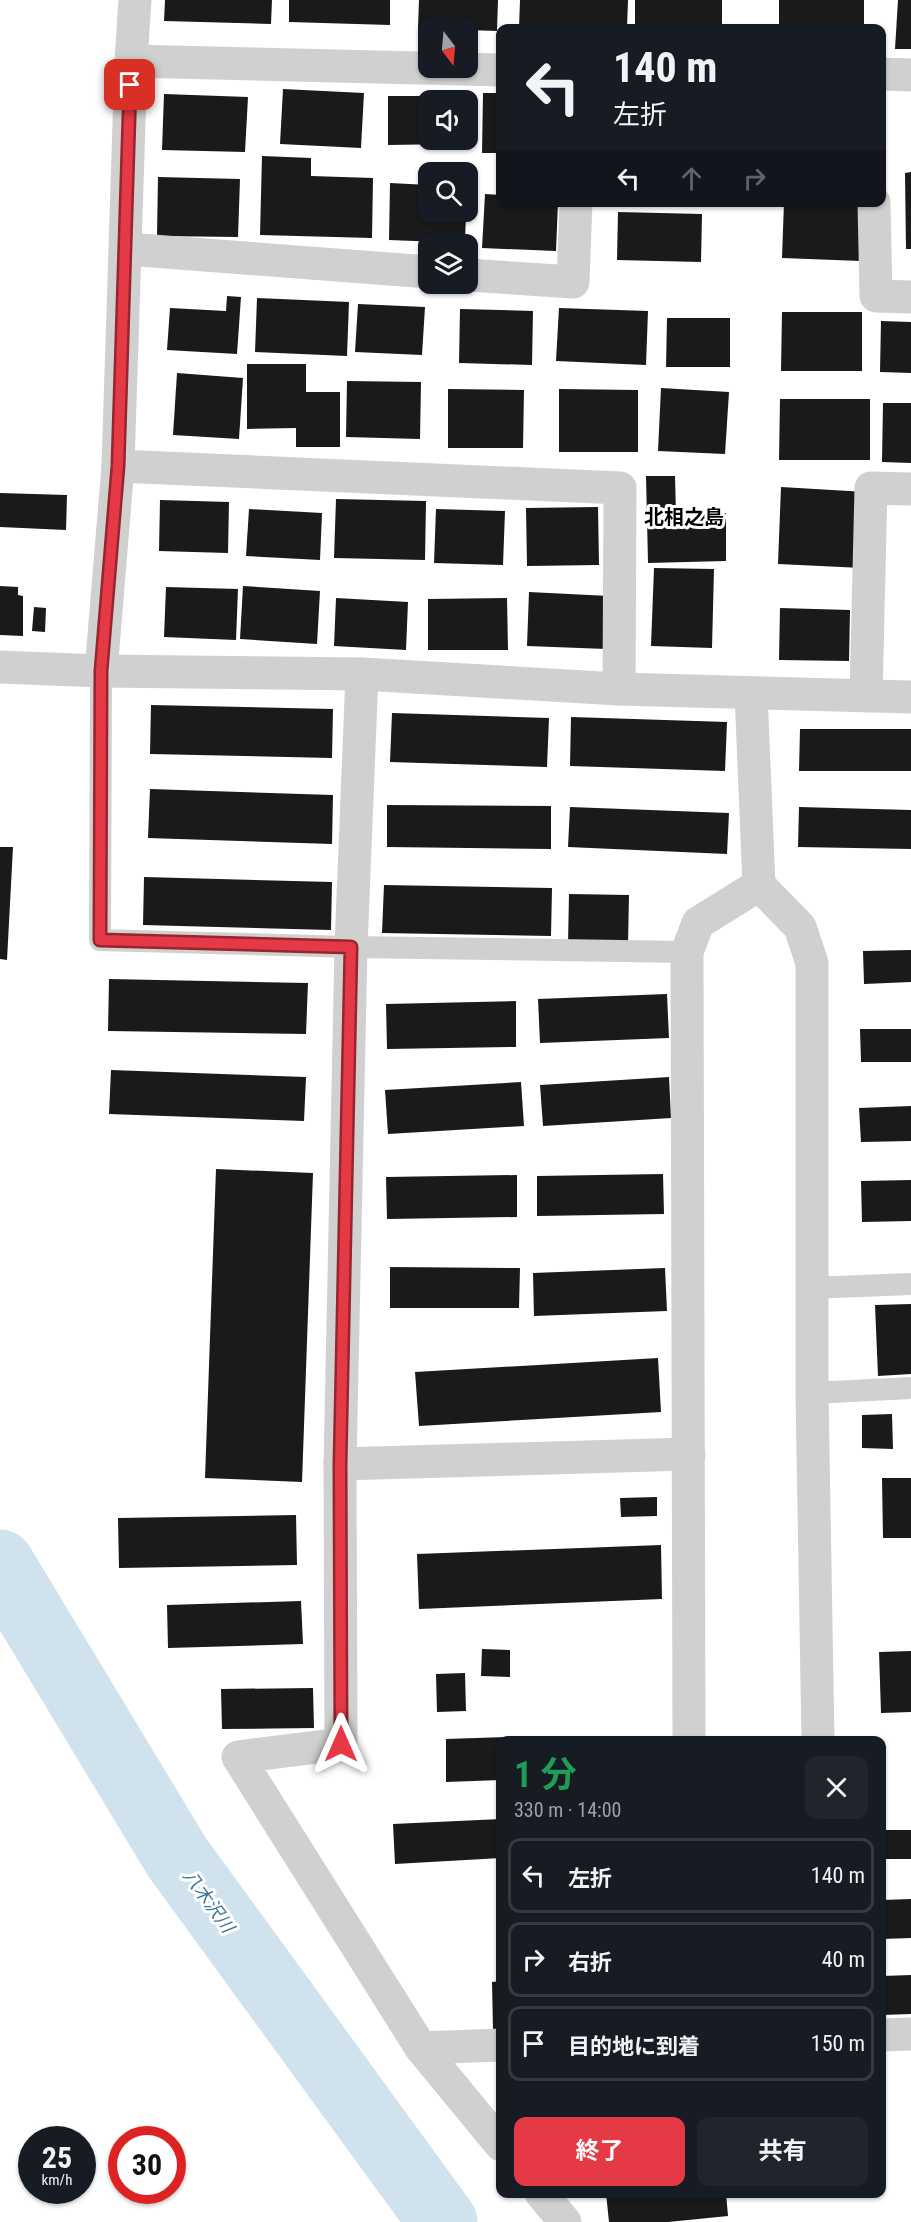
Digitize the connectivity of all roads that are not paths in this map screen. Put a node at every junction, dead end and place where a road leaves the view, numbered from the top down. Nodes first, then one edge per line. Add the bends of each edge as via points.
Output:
1 (135, 0) edge
2 (131, 61) junction
3 (496, 70) edge
4 (886, 74) edge
5 (911, 75) edge
6 (576, 207) edge
7 (874, 207) edge
8 (126, 249) junction
9 (418, 271) edge
10 (478, 276) edge
11 (911, 297) edge
12 (118, 466) junction
13 (911, 489) edge
14 (0, 667) edge
15 (101, 671) junction
16 (362, 674) junction
17 (619, 689) junction
18 (752, 693) junction
19 (866, 696) junction
20 (911, 697) edge
21 (759, 885) junction
22 (351, 947) junction
23 (687, 952) junction
24 (911, 1284) edge
25 (811, 1288) junction
26 (911, 1389) edge
27 (812, 1393) junction
28 (689, 1454) junction
29 (340, 1464) junction
30 (689, 1736) edge
31 (818, 1736) edge
32 (911, 2034) edge
33 (886, 2035) edge
34 (496, 2045) edge
35 (422, 2048) junction
36 (496, 2139) edge
37 (545, 2198) edge
38 (565, 2222) edge

1 - 2 street
2 - 3 street
2 - 8 street
4 - 5 street
6 - 10 street via 573,282
7 - 11 street via 876,296
8 - 9 street
8 - 12 street
12 - 15 street
12 - 17 street via 620,488
13 - 19 street via 871,488
14 - 15 street
15 - 16 street
15 - 22 lane via 100,940
16 - 17 street
16 - 22 street
17 - 18 street
18 - 19 street
18 - 21 street
19 - 20 street
21 - 23 street via 698,923
21 - 25 street via 800,927 812,963
22 - 23 lane
22 - 29 street
23 - 28 street
24 - 25 lane
25 - 27 street
26 - 27 lane
27 - 31 street
28 - 29 street
28 - 30 street
29 - 35 street via 341,1744 238,1757
32 - 33 street
34 - 35 street
35 - 36 street
37 - 38 street

